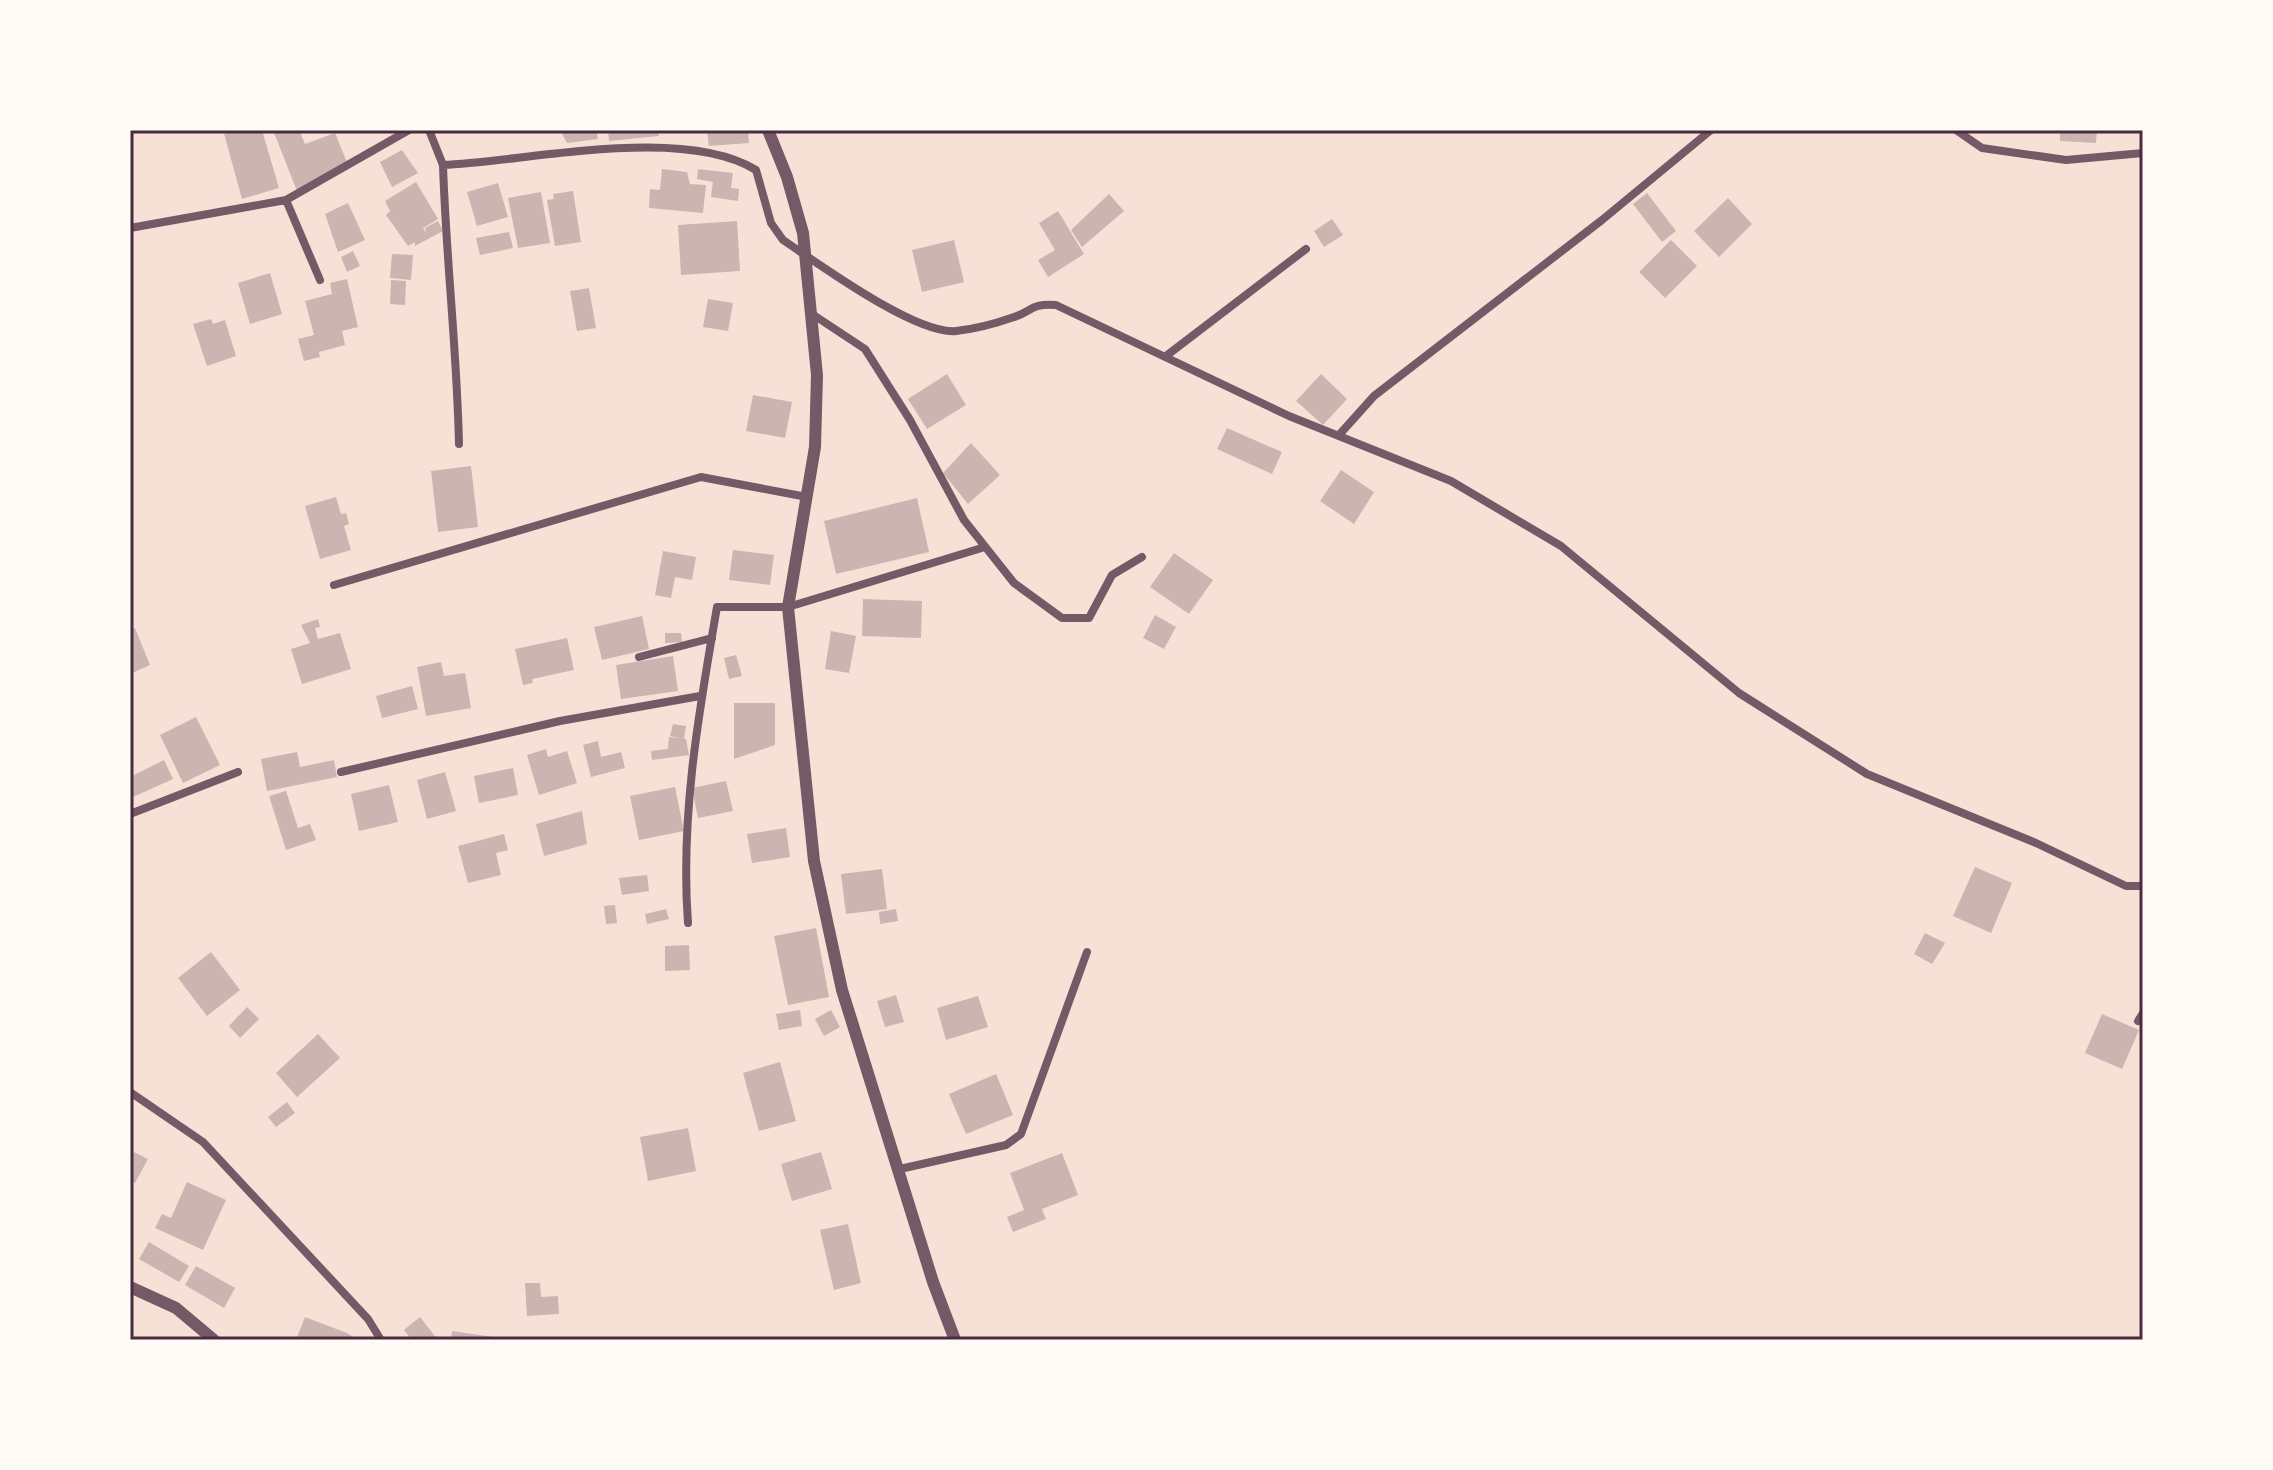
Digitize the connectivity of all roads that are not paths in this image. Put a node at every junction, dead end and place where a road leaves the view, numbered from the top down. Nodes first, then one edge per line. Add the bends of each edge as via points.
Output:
1 (409, 130) edge
2 (429, 130) edge
3 (768, 130) edge
4 (1711, 130) edge
5 (1956, 130) edge
6 (2143, 153) edge
7 (443, 165) junction
8 (286, 200) junction
9 (130, 228) edge
10 (1306, 249) dead end
11 (806, 255) junction
12 (320, 280) dead end
13 (812, 314) junction
14 (1166, 356) junction
15 (1339, 435) junction
16 (459, 444) dead end
17 (807, 497) junction
18 (985, 547) junction
19 (1142, 557) dead end
20 (334, 585) dead end
21 (788, 607) junction
22 (712, 638) junction
23 (639, 657) dead end
24 (700, 696) junction
25 (238, 772) dead end
26 (341, 772) dead end
27 (130, 814) edge
28 (2143, 886) edge
29 (688, 923) dead end
30 (1087, 952) dead end
31 (130, 1092) edge
32 (900, 1169) junction
33 (130, 1287) edge
34 (214, 1340) edge
35 (381, 1340) edge
36 (955, 1340) edge

1 - 8 street
2 - 7 street
3 - 11 street via 795,202
4 - 15 street via 1374,396
5 - 6 street via 1982,148 2066,160
7 - 11 street via 685,148 737,159 756,170 771,223 783,240
7 - 16 street
8 - 9 street
8 - 12 street
10 - 14 street
11 - 13 street
11 - 14 street via 888,309 927,327 954,331 1014,318 1038,304 1056,305
13 - 17 street via 817,414
13 - 18 street via 865,349
14 - 15 street
15 - 28 street via 1451,481 1561,546 1739,693 1867,774 2126,886
17 - 20 street via 701,477
17 - 21 street
18 - 19 street via 1014,583 1062,618 1089,618 1112,575
18 - 21 street
21 - 22 street via 717,607
21 - 32 street via 822,909 854,1030
22 - 23 street
22 - 24 street
24 - 26 street via 560,721
24 - 29 street via 684,867
25 - 27 street
30 - 32 street via 1021,1134 1006,1145
31 - 35 street via 203,1142 368,1319
32 - 36 street
33 - 34 street via 176,1308

